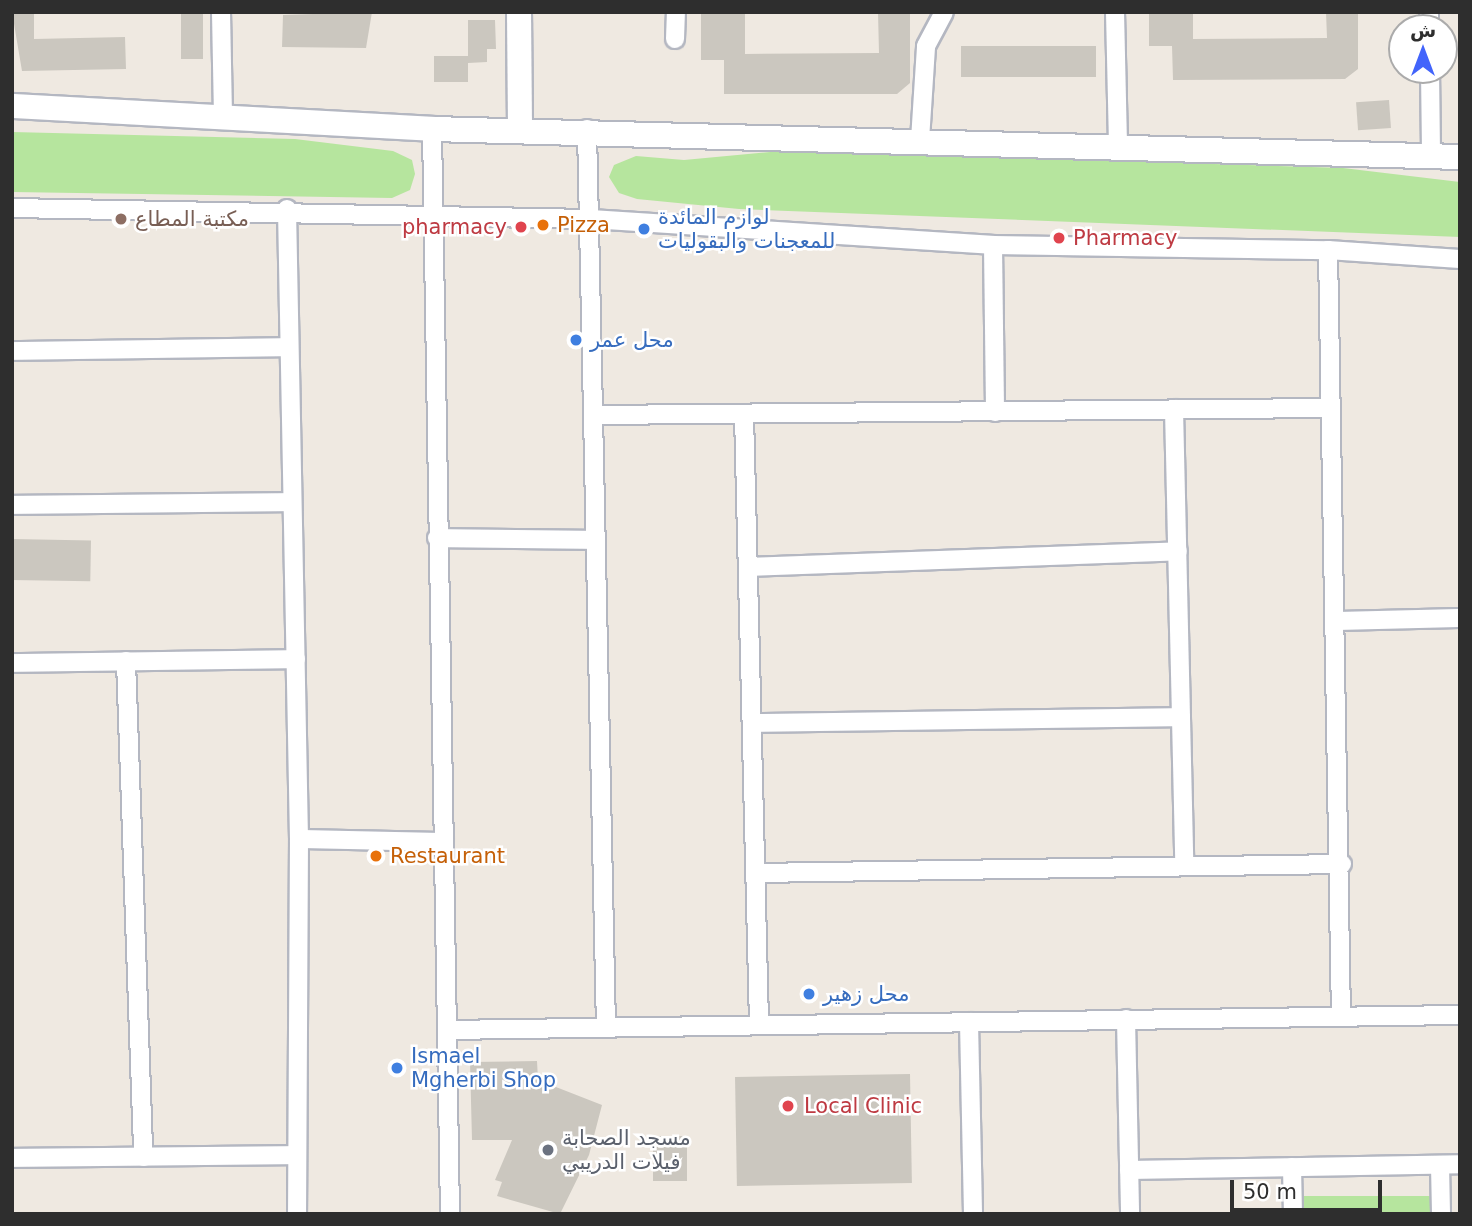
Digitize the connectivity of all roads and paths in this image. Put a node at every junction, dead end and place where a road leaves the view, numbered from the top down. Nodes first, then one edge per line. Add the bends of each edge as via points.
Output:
1 (222, 12) edge
2 (519, 12) edge
3 (676, 12) edge
4 (944, 12) edge
5 (1115, 12) edge
6 (675, 39) dead end
7 (1430, 84) edge
8 (12, 106) edge
9 (223, 115) junction
10 (520, 128) junction
11 (432, 129) junction
12 (587, 129) junction
13 (920, 140) junction
14 (1118, 146) junction
15 (1431, 155) junction
16 (1460, 157) edge
17 (12, 208) edge
18 (287, 209) junction
19 (430, 213) junction
20 (592, 219) junction
21 (993, 245) junction
22 (1328, 250) junction
23 (1460, 259) edge
24 (289, 347) junction
25 (12, 351) edge
26 (1328, 408) junction
27 (1174, 409) junction
28 (995, 412) junction
29 (744, 414) junction
30 (597, 415) junction
31 (292, 502) junction
32 (12, 505) edge
33 (437, 538) junction
34 (594, 540) junction
35 (1178, 551) junction
36 (750, 567) junction
37 (1460, 618) edge
38 (1336, 621) junction
39 (296, 659) junction
40 (126, 661) junction
41 (12, 663) edge
42 (1181, 717) junction
43 (754, 723) junction
44 (299, 839) junction
45 (444, 842) junction
46 (1342, 864) junction
47 (1184, 866) junction
48 (756, 873) junction
49 (1341, 1015) junction
50 (1460, 1015) edge
51 (1126, 1019) junction
52 (969, 1022) junction
53 (759, 1025) junction
54 (606, 1028) junction
55 (447, 1030) junction
56 (297, 1155) junction
57 (144, 1157) junction
58 (12, 1158) edge
59 (1460, 1164) edge
60 (1440, 1165) junction
61 (1292, 1167) junction
62 (1129, 1170) junction
63 (297, 1214) edge
64 (450, 1214) edge
65 (973, 1214) edge
66 (1130, 1214) edge
67 (1293, 1214) edge
68 (1441, 1214) edge

1 - 9 street
2 - 10 street
3 - 6 street
4 - 13 street via 926,46
5 - 14 street
7 - 15 street
8 - 9 street
9 - 11 street
10 - 11 street
10 - 12 street
11 - 19 street
12 - 13 street
12 - 20 street
13 - 14 street
14 - 15 street
15 - 16 street
17 - 18 street
18 - 19 street
18 - 24 street
19 - 20 street
19 - 33 street
20 - 21 street
20 - 30 street
21 - 22 street
21 - 28 street
22 - 23 street
22 - 26 street
24 - 25 street
24 - 31 street
26 - 27 street
26 - 38 street
27 - 28 street
27 - 35 street
28 - 29 street
29 - 30 street
29 - 36 street
30 - 34 street
31 - 32 street
31 - 39 street
33 - 34 street
33 - 45 street
34 - 54 street
35 - 36 street
35 - 42 street
36 - 43 street
37 - 38 street
38 - 46 street
39 - 40 street
39 - 44 street
40 - 41 street
40 - 57 street
42 - 43 street
42 - 47 street
43 - 48 street
44 - 45 street
44 - 56 street
45 - 55 street
46 - 47 street
46 - 49 street
47 - 48 street
48 - 53 street
49 - 50 street
49 - 51 street
51 - 52 street
51 - 62 street
52 - 53 street
52 - 65 street
53 - 54 street
54 - 55 street
55 - 64 street
56 - 57 street
56 - 63 street
57 - 58 street
59 - 60 street
60 - 61 street
60 - 68 street
61 - 62 street
61 - 67 street
62 - 66 street

